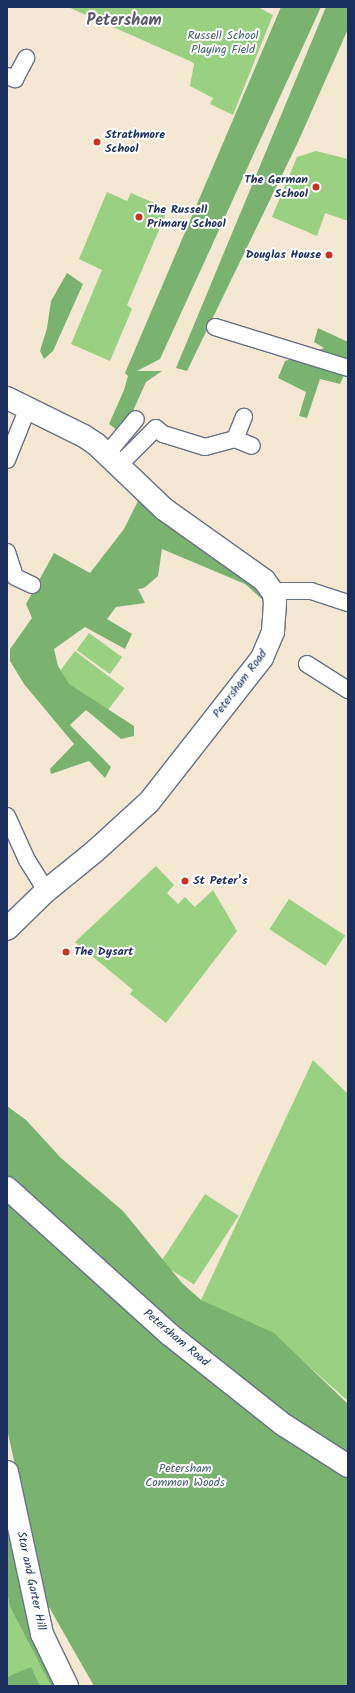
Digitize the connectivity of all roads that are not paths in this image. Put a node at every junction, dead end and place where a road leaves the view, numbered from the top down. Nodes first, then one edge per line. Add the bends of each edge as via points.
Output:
1 (26, 58) dead end
2 (7, 76) edge
3 (215, 327) dead end
4 (348, 368) edge
5 (7, 398) edge
6 (27, 410) junction
7 (244, 417) dead end
8 (136, 419) dead end
9 (235, 439) junction
10 (252, 446) dead end
11 (7, 460) edge
12 (113, 460) junction
13 (7, 552) edge
14 (32, 585) dead end
15 (274, 594) junction
16 (348, 603) edge
17 (307, 664) dead end
18 (348, 690) edge
19 (7, 816) edge
20 (46, 891) junction
21 (7, 929) edge
22 (10, 1192) edge
23 (348, 1466) edge
24 (7, 1472) edge
25 (67, 1686) edge

1 - 2 street via 15,79
3 - 4 street
5 - 6 main road
6 - 11 street
6 - 12 main road via 84,436
7 - 9 street
8 - 12 street
9 - 10 street
9 - 12 street via 205,447 163,434 156,428
12 - 15 main road via 164,509 264,580
13 - 14 street via 15,577
15 - 16 street via 283,591 312,591
15 - 20 main road, Petersham Road via 273,632 256,666 142,810
17 - 18 street
19 - 20 street via 27,860
20 - 21 main road, Petersham Road
22 - 23 main road, Petersham Road via 169,1334 284,1425
24 - 25 main road, Star and Garter Hill via 42,1634

